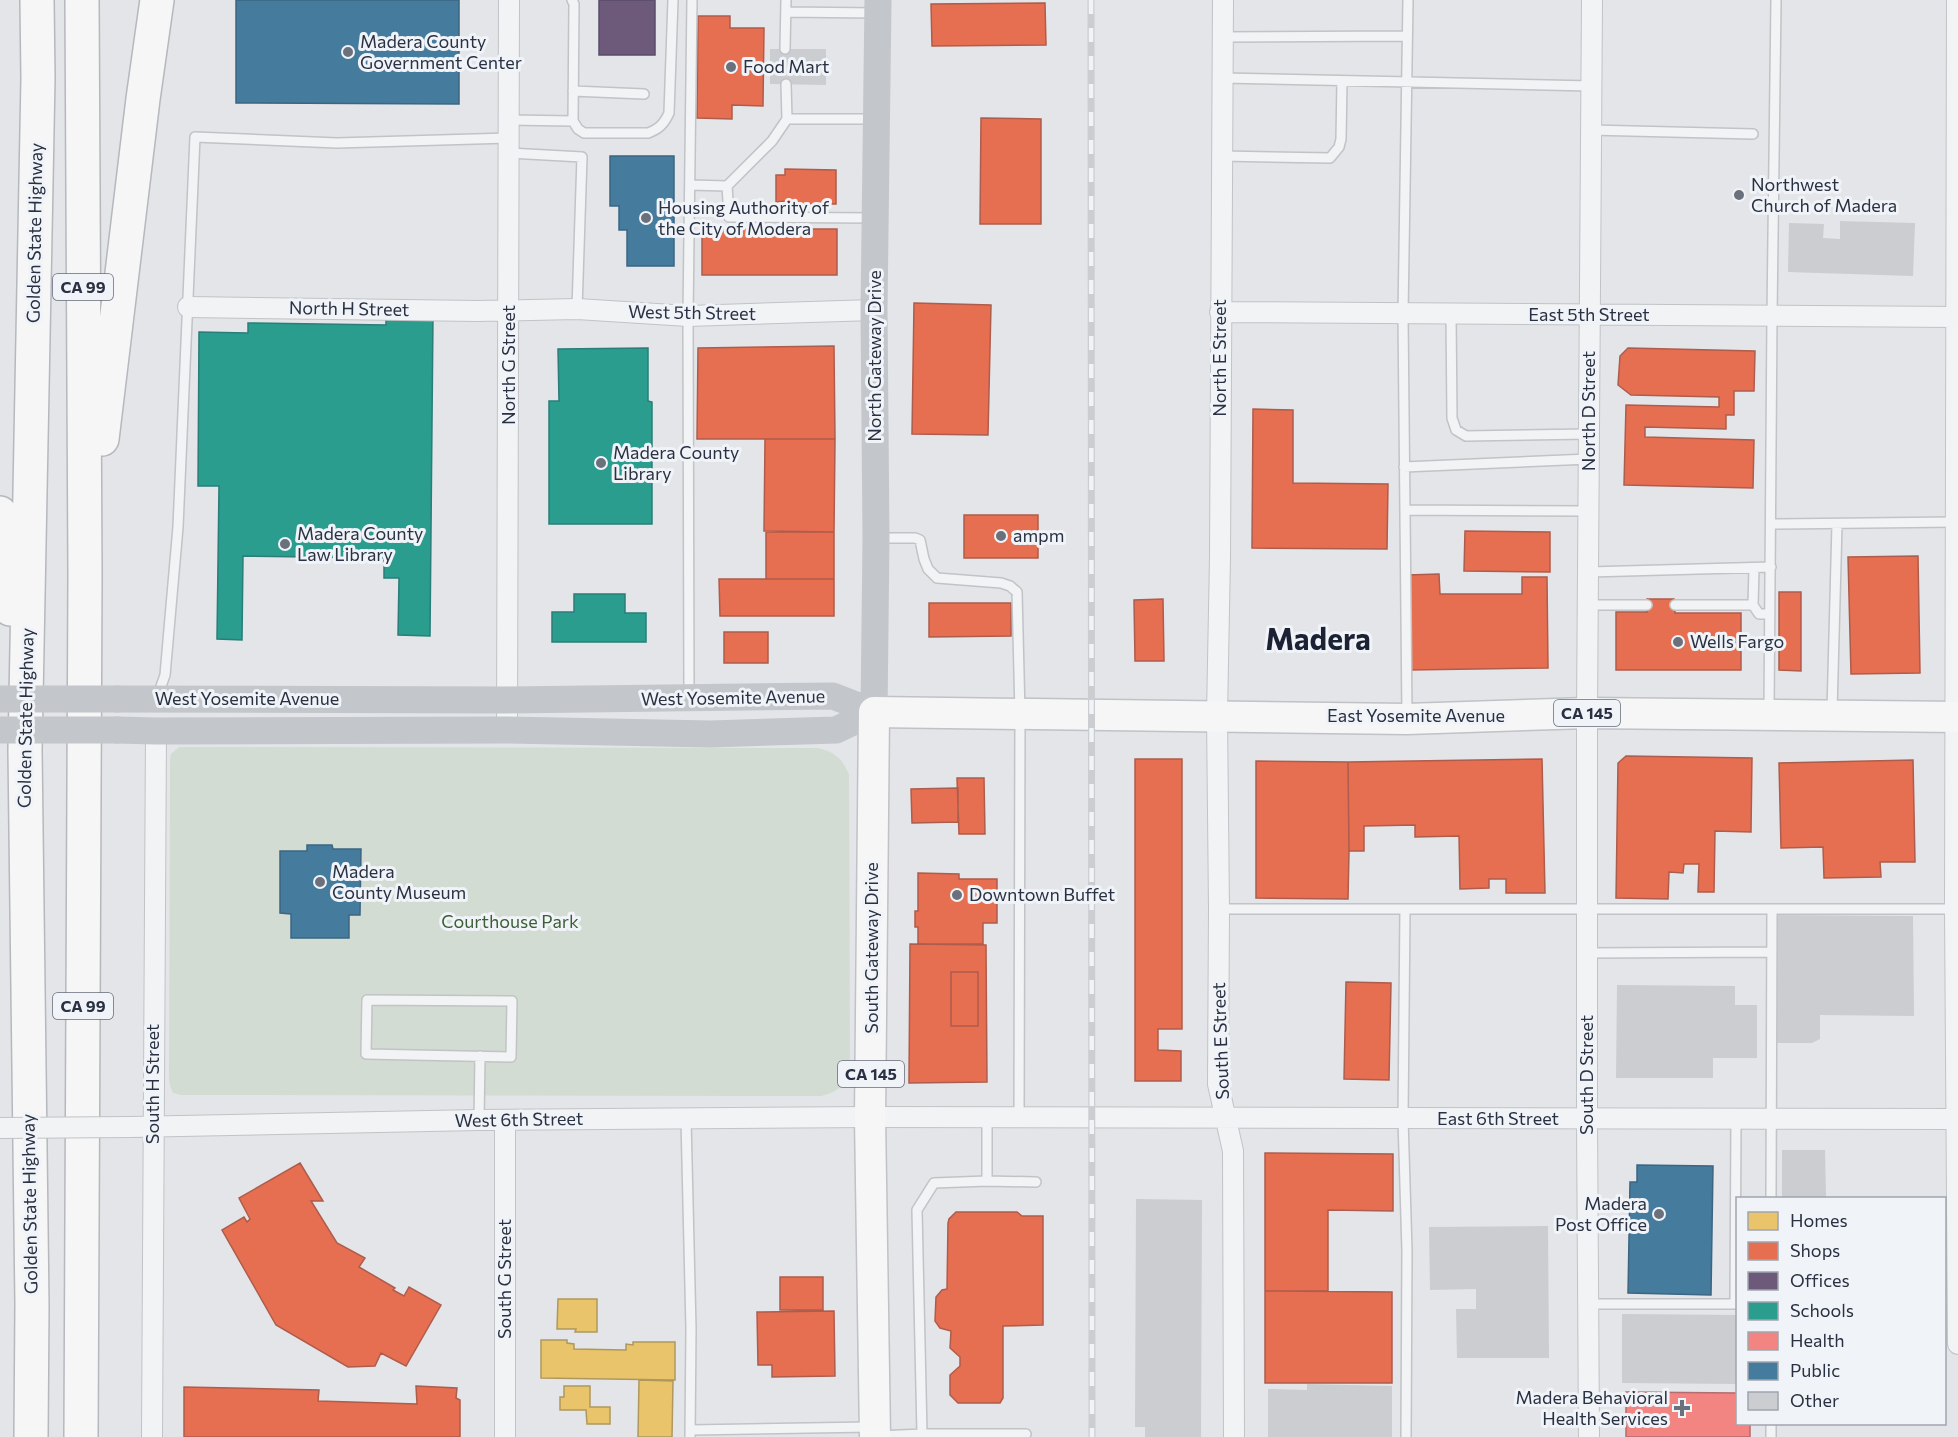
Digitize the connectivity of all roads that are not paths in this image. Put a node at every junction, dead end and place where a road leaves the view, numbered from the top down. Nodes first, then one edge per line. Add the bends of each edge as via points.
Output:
1 (37, 0) edge
2 (82, 0) edge
3 (157, 0) edge
4 (509, 0) edge
5 (572, 0) edge
6 (673, 0) edge
7 (692, 0) edge
8 (786, 0) edge
9 (1222, 0) edge
10 (1408, 0) edge
11 (1592, 0) edge
12 (1776, 0) edge
13 (1957, 0) edge
14 (878, 6) edge
15 (786, 12) junction
16 (1407, 36) junction
17 (1222, 37) junction
18 (785, 49) dead end
19 (1222, 78) junction
20 (1342, 81) junction
21 (1406, 82) junction
22 (786, 84) dead end
23 (1591, 86) junction
24 (573, 91) junction
25 (644, 94) dead end
26 (877, 118) junction
27 (787, 119) junction
28 (573, 121) junction
29 (1590, 130) junction
30 (1753, 134) dead end
31 (509, 137) junction
32 (1222, 156) junction
33 (690, 185) junction
34 (727, 186) junction
35 (876, 218) junction
36 (188, 307) junction
37 (577, 309) junction
38 (510, 310) junction
39 (874, 310) junction
40 (1220, 312) junction
41 (1403, 314) junction
42 (1451, 314) junction
43 (1589, 314) junction
44 (688, 316) junction
45 (1772, 316) junction
46 (1957, 317) edge
47 (1589, 434) junction
48 (1589, 459) junction
49 (1404, 467) junction
50 (1405, 510) junction
51 (1589, 511) junction
52 (0, 513) edge
53 (1956, 522) junction
54 (1771, 524) junction
55 (1837, 524) junction
56 (876, 538) junction
57 (1770, 567) junction
58 (1754, 568) junction
59 (1588, 572) junction
60 (85, 575) junction
61 (1589, 605) junction
62 (1753, 605) junction
63 (1645, 606) dead end
64 (1674, 607) dead end
65 (1770, 614) junction
66 (689, 698) junction
67 (0, 699) edge
68 (157, 699) junction
69 (507, 700) junction
70 (874, 712) junction
71 (1587, 713) junction
72 (1020, 714) junction
73 (1217, 715) junction
74 (1769, 716) junction
75 (1832, 716) junction
76 (1957, 717) edge
77 (1407, 719) junction
78 (507, 730) junction
79 (156, 731) junction
80 (12, 740) edge
81 (1219, 909) junction
82 (1405, 909) junction
83 (1772, 909) junction
84 (1957, 909) edge
85 (1588, 910) junction
86 (1772, 952) junction
87 (1588, 953) junction
88 (480, 1056) junction
89 (870, 1117) junction
90 (987, 1118) junction
91 (1029, 1118) junction
92 (1225, 1118) junction
93 (686, 1119) junction
94 (1403, 1119) junction
95 (1587, 1119) junction
96 (1736, 1119) junction
97 (1771, 1119) junction
98 (1957, 1119) edge
99 (479, 1120) junction
100 (505, 1120) junction
101 (153, 1127) junction
102 (0, 1128) edge
103 (987, 1181) junction
104 (1036, 1182) dead end
105 (1771, 1197) edge
106 (1590, 1304) junction
107 (1736, 1304) edge
108 (1958, 1344) edge
109 (875, 1433) edge
110 (691, 1434) edge
111 (922, 1434) junction
112 (1026, 1434) dead end
113 (31, 1437) edge
114 (81, 1437) edge
115 (152, 1437) edge
116 (505, 1437) edge
117 (1234, 1437) edge
118 (1406, 1437) edge
119 (1590, 1437) edge

1 - 80 highway, Golden State Highway / CA 99 via 38,90
2 - 60 highway, CA 99
3 - 60 highway
4 - 31 street, North G Street
5 - 24 lane
6 - 28 lane via 669,113 665,123 648,133 584,133
7 - 33 lane
8 - 15 lane
9 - 17 street, North E Street
10 - 16 lane
11 - 23 street, North D Street
12 - 45 lane
13 - 46 street
14 - 15 lane
14 - 26 main road, North Gateway Drive
15 - 18 lane
16 - 17 lane
16 - 21 lane
17 - 19 street, North E Street
19 - 20 lane
19 - 32 street, North E Street
20 - 21 lane
20 - 32 lane via 1341,139 1330,158
21 - 23 lane
21 - 41 lane
22 - 27 lane
23 - 29 street, North D Street
24 - 25 lane
24 - 28 lane
26 - 27 lane
26 - 35 main road, North Gateway Drive
27 - 34 lane via 772,141
28 - 31 lane
29 - 30 lane
29 - 43 street, North D Street
31 - 36 lane via 337,143 195,138
31 - 37 lane via 582,157
31 - 38 street, North G Street
32 - 40 street, North E Street
33 - 34 lane
33 - 44 lane
34 - 35 lane via 729,217
35 - 39 main road, North Gateway Drive
36 - 38 street, North H Street
36 - 68 lane via 178,526 165,675
37 - 38 street, West 5th Street
37 - 44 street, West 5th Street
38 - 69 street, North G Street
39 - 44 street, West 5th Street
39 - 56 main road, North Gateway Drive
40 - 41 street, East 5th Street
40 - 73 street, North E Street
41 - 42 street, East 5th Street
41 - 49 lane
42 - 43 street, East 5th Street
42 - 47 lane via 1452,418 1456,430 1466,435
43 - 45 street, East 5th Street
43 - 47 street, North D Street
44 - 66 lane
45 - 46 street, East 5th Street
45 - 54 lane
46 - 53 street
47 - 48 street, North D Street
48 - 49 lane
48 - 51 street, North D Street
49 - 50 lane
50 - 51 lane
50 - 77 lane
51 - 59 street, North D Street
52 - 80 highway
53 - 55 lane
53 - 76 street
54 - 55 lane
54 - 57 lane
55 - 75 lane
56 - 70 main road, North Gateway Drive
56 - 72 lane via 920,540 928,569 937,578 1001,584 1017,592
57 - 58 lane
57 - 65 lane
58 - 59 lane
58 - 62 lane
59 - 61 street, North D Street
60 - 114 highway, CA 99
61 - 63 lane
61 - 71 street, North D Street
62 - 64 lane
62 - 65 lane via 1759,614
65 - 74 lane
66 - 69 main road, West Yosemite Avenue
66 - 70 main road, West Yosemite Avenue via 833,696
67 - 68 main road, West Yosemite Avenue, bridge
68 - 69 main road, West Yosemite Avenue
68 - 79 main road
69 - 78 street, North G Street
70 - 72 main road, East Yosemite Avenue / CA 145
70 - 78 main road, West Yosemite Avenue via 837,730 711,734
70 - 89 main road, South Gateway Drive / CA 145
71 - 74 main road, East Yosemite Avenue / CA 145
71 - 77 main road, East Yosemite Avenue / CA 145
71 - 85 street, South D Street
72 - 73 main road, East Yosemite Avenue / CA 145
72 - 91 lane
73 - 77 main road, East Yosemite Avenue / CA 145
73 - 81 street, South E Street
74 - 75 main road, East Yosemite Avenue / CA 145
75 - 76 main road, East Yosemite Avenue / CA 145
76 - 84 street
78 - 79 main road, West Yosemite Avenue
79 - 80 main road, West Yosemite Avenue, bridge via 117,729
79 - 101 street, South H Street
80 - 113 highway, Golden State Highway / CA 99 via 32,1305
81 - 82 lane
81 - 92 street, South E Street via 1218,1084
82 - 85 lane
82 - 94 lane
83 - 84 lane
83 - 85 lane
83 - 86 lane
84 - 98 street
85 - 87 street, South D Street
86 - 87 lane
86 - 97 lane
87 - 95 street, South D Street
88 - 88 lane via 511,1057 512,1001 367,1000 366,1054
88 - 99 lane
89 - 90 street, West 6th Street
89 - 93 street, West 6th Street
89 - 109 main road, South Gateway Drive / CA 145
90 - 91 street, West 6th Street
90 - 103 lane
91 - 92 street, East 6th Street
92 - 94 street, East 6th Street
92 - 117 street, South E Street via 1233,1151
93 - 100 street, West 6th Street
93 - 110 lane
94 - 95 street, East 6th Street
94 - 118 lane
95 - 96 street, East 6th Street
95 - 106 street, South D Street
96 - 97 street, East 6th Street
96 - 107 lane
97 - 98 street, East 6th Street
97 - 105 lane
98 - 108 street
99 - 100 street, West 6th Street
99 - 101 street, West 6th Street
100 - 116 street, South G Street
101 - 102 street, West 6th Street, bridge
101 - 115 street, South H Street
103 - 104 lane
103 - 111 lane via 934,1183 917,1210
106 - 107 lane
106 - 119 street, South D Street
109 - 110 lane
109 - 111 lane
111 - 112 lane

